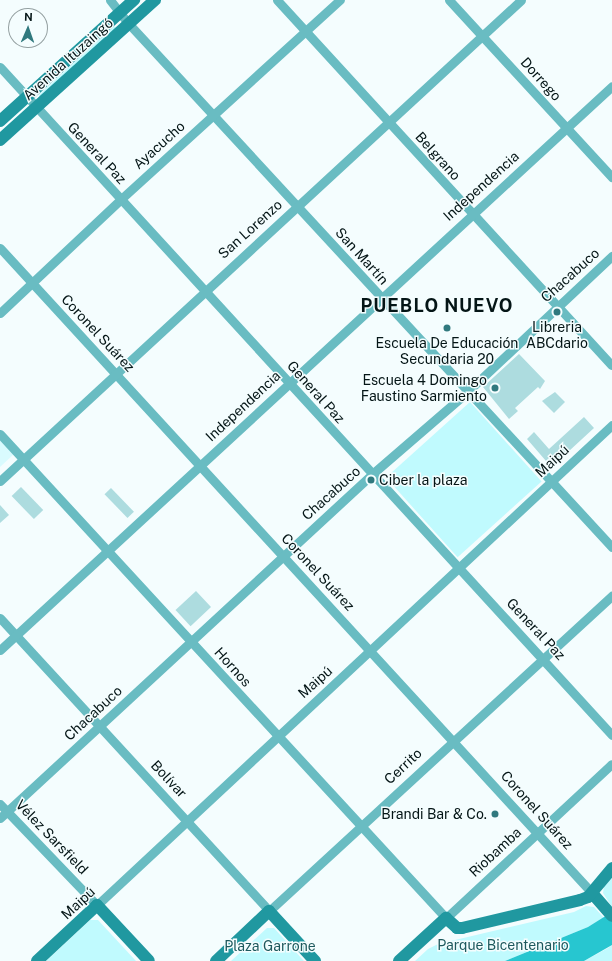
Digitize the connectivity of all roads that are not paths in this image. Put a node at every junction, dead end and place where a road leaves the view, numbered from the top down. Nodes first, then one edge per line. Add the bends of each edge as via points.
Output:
1 (110, 0) edge
2 (134, 0) edge
3 (155, 0) edge
4 (277, 0) edge
5 (340, 0) edge
6 (449, 0) edge
7 (521, 0) edge
8 (121, 12) junction
9 (129, 24) junction
10 (306, 31) junction
11 (483, 36) junction
12 (0, 68) edge
13 (612, 86) edge
14 (27, 96) junction
15 (36, 108) junction
16 (214, 114) junction
17 (0, 121) edge
18 (389, 122) junction
19 (566, 128) junction
20 (0, 140) edge
21 (612, 178) edge
22 (121, 199) junction
23 (297, 205) junction
24 (472, 213) junction
25 (0, 248) edge
26 (612, 256) edge
27 (32, 283) junction
28 (205, 290) junction
29 (380, 297) junction
30 (557, 306) junction
31 (0, 313) edge
32 (612, 365) edge
33 (115, 374) junction
34 (289, 382) junction
35 (467, 392) junction
36 (612, 426) edge
37 (0, 434) edge
38 (24, 459) junction
39 (200, 466) junction
40 (371, 474) junction
41 (0, 481) edge
42 (551, 482) junction
43 (612, 547) edge
44 (108, 551) junction
45 (282, 556) junction
46 (459, 566) junction
47 (612, 596) edge
48 (0, 618) edge
49 (16, 635) junction
50 (191, 641) junction
51 (0, 650) edge
52 (371, 652) junction
53 (545, 659) junction
54 (100, 726) junction
55 (612, 734) edge
56 (278, 736) junction
57 (453, 740) junction
58 (612, 764) edge
59 (0, 804) edge
60 (3, 815) edge
61 (188, 823) junction
62 (360, 827) junction
63 (538, 832) junction
64 (612, 868) edge
65 (592, 893) junction
66 (98, 905) junction
67 (270, 911) junction
68 (612, 916) edge
69 (446, 918) junction
70 (38, 961) edge
71 (149, 961) edge
72 (216, 961) edge
73 (315, 961) edge
74 (399, 961) edge

1 - 8 street, San Martín
2 - 8 street, Avenida Ituzaingó
3 - 9 street, Avenida Ituzaingó
4 - 10 street, Belgrano
5 - 10 street, Ayacucho
6 - 11 street, Dorrego
7 - 11 street, San Lorenzo
8 - 9 street, San Martín
8 - 14 street, Avenida Ituzaingó
9 - 15 street, Avenida Ituzaingó
9 - 16 street, San Martín
10 - 16 street, Ayacucho
10 - 18 street, Belgrano
11 - 18 street, San Lorenzo
11 - 19 street, Dorrego
12 - 14 street, General Paz
13 - 19 street, Independencia
14 - 15 street, General Paz
14 - 17 street, Avenida Ituzaingó
15 - 20 street, Avenida Ituzaingó
15 - 22 street, General Paz
16 - 22 street, Ayacucho
16 - 23 street, San Martín
18 - 23 street, San Lorenzo
18 - 24 street, Belgrano
19 - 21 street, Dorrego
19 - 24 street, Independencia
22 - 27 street, Ayacucho
22 - 28 street, General Paz
23 - 28 street, San Lorenzo
23 - 29 street, San Martín
24 - 29 street, Independencia
24 - 30 street, Belgrano
25 - 27 street, Coronel Suárez
26 - 30 street, Chacabuco
27 - 31 street, Ayacucho
27 - 33 street, Coronel Suárez
28 - 33 street, San Lorenzo
28 - 34 street, General Paz
29 - 34 street, Independencia
29 - 35 street, San Martín
30 - 32 street, Belgrano
30 - 35 street, Chacabuco
33 - 38 street, San Lorenzo
33 - 39 street, Coronel Suárez
34 - 39 street, Independencia
34 - 40 street, General Paz
35 - 40 street, Chacabuco
35 - 42 street, San Martín
36 - 42 street, Maipú
37 - 38 street, Hornos
38 - 41 street, San Lorenzo
38 - 44 street, Hornos
39 - 44 street, Independencia
39 - 45 street, Coronel Suárez
40 - 45 street, Chacabuco
40 - 46 street, General Paz
42 - 43 street, San Martín
42 - 46 street, Maipú
44 - 49 street, Independencia
44 - 50 street, Hornos
45 - 50 street, Chacabuco
45 - 52 street, Coronel Suárez
46 - 52 street, Maipú
46 - 53 street, General Paz
47 - 53 street, Cerrito
48 - 49 street, Bolívar
49 - 51 street, Independencia
49 - 54 street, Bolívar
50 - 54 street, Chacabuco
50 - 56 street, Hornos
52 - 56 street, Maipú
52 - 57 street, Coronel Suárez
53 - 55 street, General Paz
53 - 57 street, Cerrito
54 - 60 street, Chacabuco
54 - 61 street, Bolívar
56 - 61 street, Maipú
56 - 62 street, Hornos
57 - 62 street, Cerrito
57 - 63 street, Coronel Suárez
58 - 63 street, Riobamba
59 - 60 street, Vélez Sarsfield
60 - 66 street, Vélez Sarsfield
61 - 66 street, Maipú
61 - 67 street, Bolívar
62 - 67 street, Cerrito
62 - 69 street, Hornos
63 - 65 street, Coronel Suárez
63 - 69 street, Riobamba
64 - 65 street
65 - 68 street, Coronel Suárez
65 - 69 street via 580,900 462,928 457,928
66 - 70 street, Maipú
66 - 71 street, Vélez Sarsfield
67 - 72 street, Cerrito
67 - 73 street, Bolívar
69 - 74 street, Riobamba

